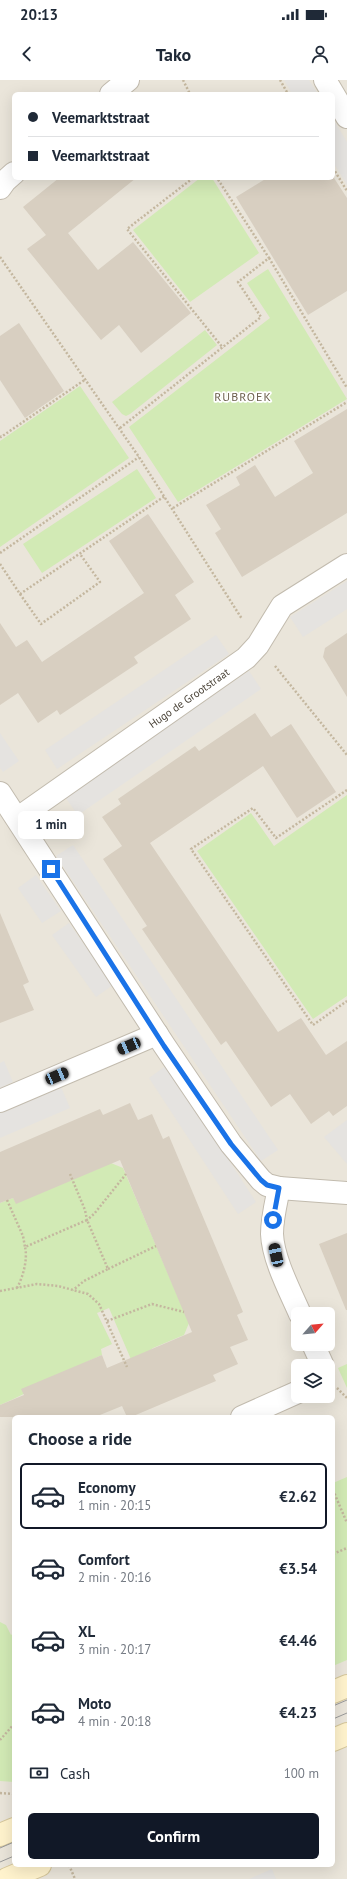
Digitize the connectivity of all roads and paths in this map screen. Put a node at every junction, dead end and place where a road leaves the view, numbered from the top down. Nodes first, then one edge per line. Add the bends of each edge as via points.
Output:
1 (128, 80) edge
2 (182, 80) edge
3 (280, 80) edge
4 (325, 80) edge
5 (113, 92) edge
6 (189, 92) edge
7 (287, 92) edge
8 (332, 92) edge
9 (335, 97) edge
10 (347, 117) edge
11 (335, 171) edge
12 (190, 180) edge
13 (218, 180) edge
14 (347, 191) edge
15 (0, 258) edge
16 (269, 258) junction
17 (223, 348) junction
18 (86, 379) junction
19 (347, 388) edge
20 (347, 402) edge
21 (120, 429) junction
22 (0, 436) edge
23 (139, 457) junction
24 (165, 496) junction
25 (173, 508) junction
26 (0, 553) edge
27 (80, 554) junction
28 (0, 564) edge
29 (347, 565) edge
30 (20, 594) junction
31 (258, 645) junction
32 (347, 755) edge
33 (347, 790) edge
34 (0, 793) edge
35 (18, 818) junction
36 (347, 1002) edge
37 (157, 1034) junction
38 (0, 1101) edge
39 (70, 1174) dead end
40 (126, 1174) dead end
41 (279, 1188) junction
42 (347, 1193) edge
43 (7, 1200) dead end
44 (87, 1220) junction
45 (156, 1246) dead end
46 (25, 1247) junction
47 (108, 1269) junction
48 (17, 1288) junction
49 (73, 1290) junction
50 (0, 1291) edge
51 (297, 1307) edge
52 (184, 1312) dead end
53 (107, 1321) junction
54 (127, 1367) dead end
55 (291, 1395) edge
56 (246, 1415) edge
57 (335, 1495) edge
58 (347, 1523) edge
59 (347, 1548) edge
60 (335, 1553) edge
61 (347, 1686) edge
62 (335, 1691) edge
63 (12, 1726) edge
64 (347, 1734) edge
65 (335, 1739) edge
66 (0, 1740) edge
67 (0, 1793) edge
68 (12, 1794) edge
69 (12, 1830) edge
70 (0, 1835) edge
71 (35, 1867) edge
72 (70, 1867) edge
73 (7, 1879) edge
74 (75, 1879) edge

1 - 5 street
2 - 6 path
3 - 7 path
4 - 8 street
9 - 10 street
11 - 14 path
12 - 17 path via 127,229
13 - 16 path
15 - 18 path
16 - 17 path via 238,282 261,317
16 - 19 path
17 - 21 path
18 - 21 path
18 - 22 path
20 - 25 path
21 - 23 path
23 - 24 path
23 - 26 path
24 - 25 path
24 - 27 path
25 - 31 path
27 - 30 path
27 - 30 path via 100,582 41,624
28 - 30 path
29 - 31 street, Hugo de Grootstraat via 282,606
31 - 32 path
31 - 35 street, Hugo de Grootstraat via 246,658
33 - 36 path via 276,838 253,808 191,849 313,1025
34 - 35 street
35 - 37 street
37 - 38 street
37 - 41 street via 245,1163 267,1185
39 - 44 path
40 - 44 path
41 - 42 street
41 - 51 street via 272,1236 276,1255
43 - 46 path via 23,1236
44 - 46 path
44 - 47 path
45 - 47 path
46 - 48 path via 24,1266
47 - 49 path via 84,1281
48 - 49 path via 37,1284
48 - 50 path
49 - 53 path via 88,1294 99,1304
52 - 53 path via 152,1304
53 - 54 path
55 - 56 street
57 - 58 path
59 - 60 path
61 - 62 main road
63 - 66 path
64 - 65 main road
67 - 68 path
69 - 70 main road
71 - 73 main road
72 - 74 path

